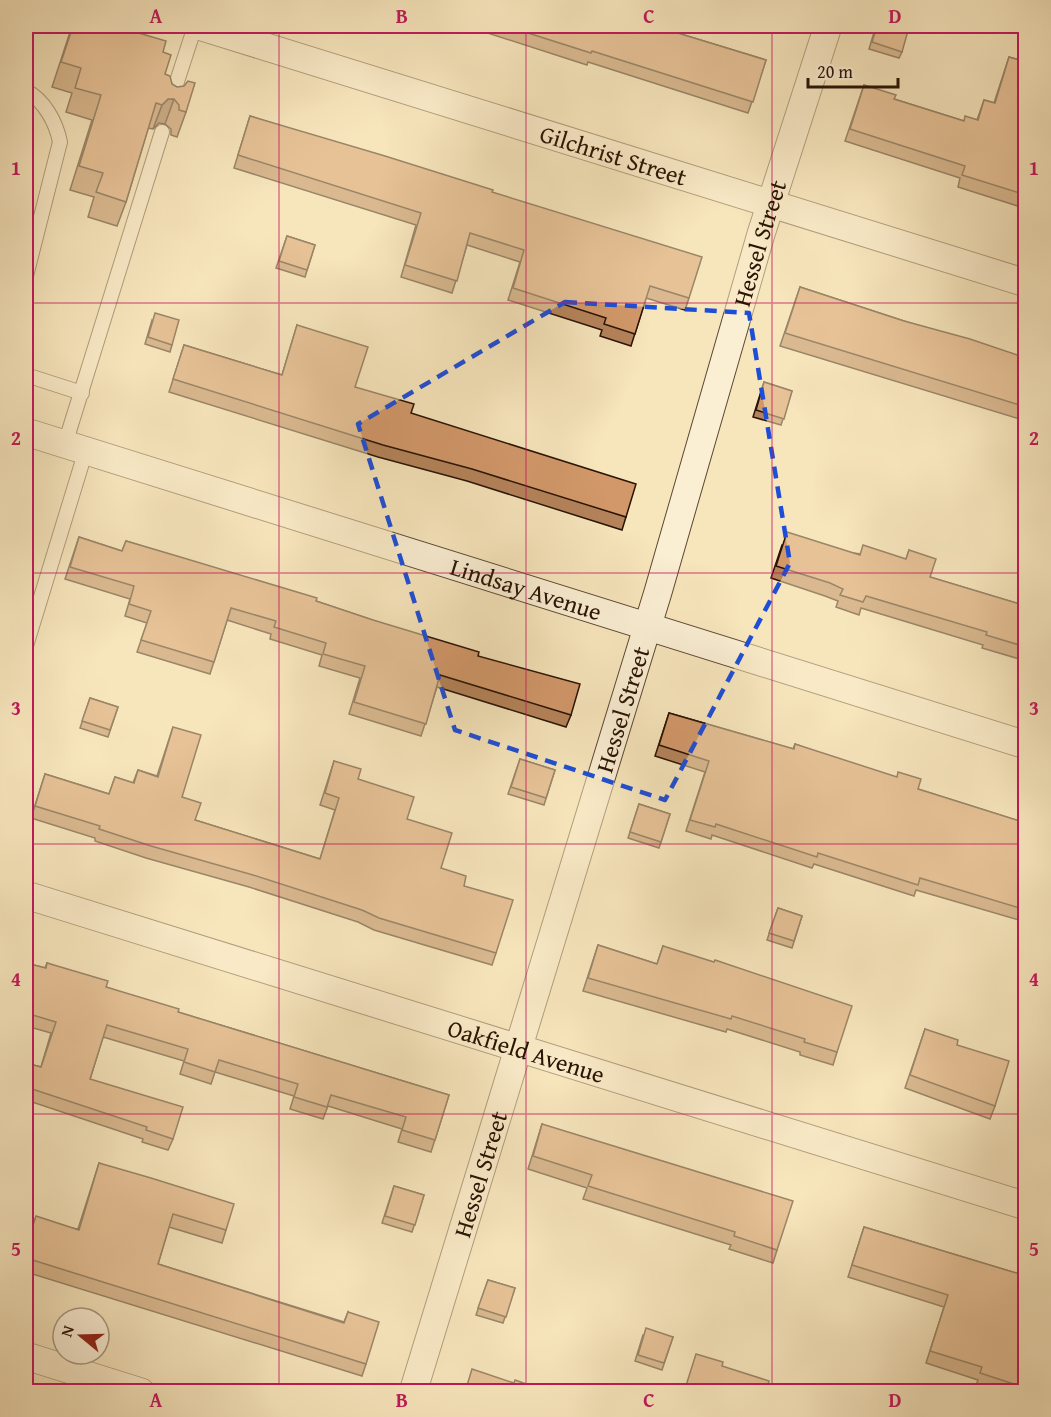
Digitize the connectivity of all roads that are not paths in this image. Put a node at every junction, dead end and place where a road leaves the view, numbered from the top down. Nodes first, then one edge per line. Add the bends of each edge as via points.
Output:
1 (197, 26) edge
2 (828, 26) edge
3 (26, 91) edge
4 (170, 103) edge
5 (162, 132) edge
6 (771, 203) junction
7 (26, 276) edge
8 (1026, 283) edge
9 (26, 375) edge
10 (82, 393) junction
11 (26, 432) edge
12 (75, 447) junction
13 (647, 626) junction
14 (26, 646) edge
15 (1026, 745) edge
16 (26, 895) edge
17 (518, 1048) junction
18 (1026, 1206) edge
19 (26, 1356) edge
20 (141, 1392) edge
21 (413, 1392) edge

1 - 4 lane
1 - 6 street, Gilchrist Street
2 - 6 street, Hessel Street
3 - 7 lane via 56,123 60,142
5 - 10 lane
6 - 8 street, Gilchrist Street
6 - 13 street, Hessel Street
9 - 10 lane
10 - 12 lane
11 - 12 street, Lindsay Avenue
12 - 13 street, Lindsay Avenue
12 - 14 lane
13 - 15 street, Lindsay Avenue
13 - 17 street, Hessel Street
16 - 17 street, Oakfield Avenue
17 - 18 street, Oakfield Avenue
17 - 21 street, Hessel Street
19 - 20 street

